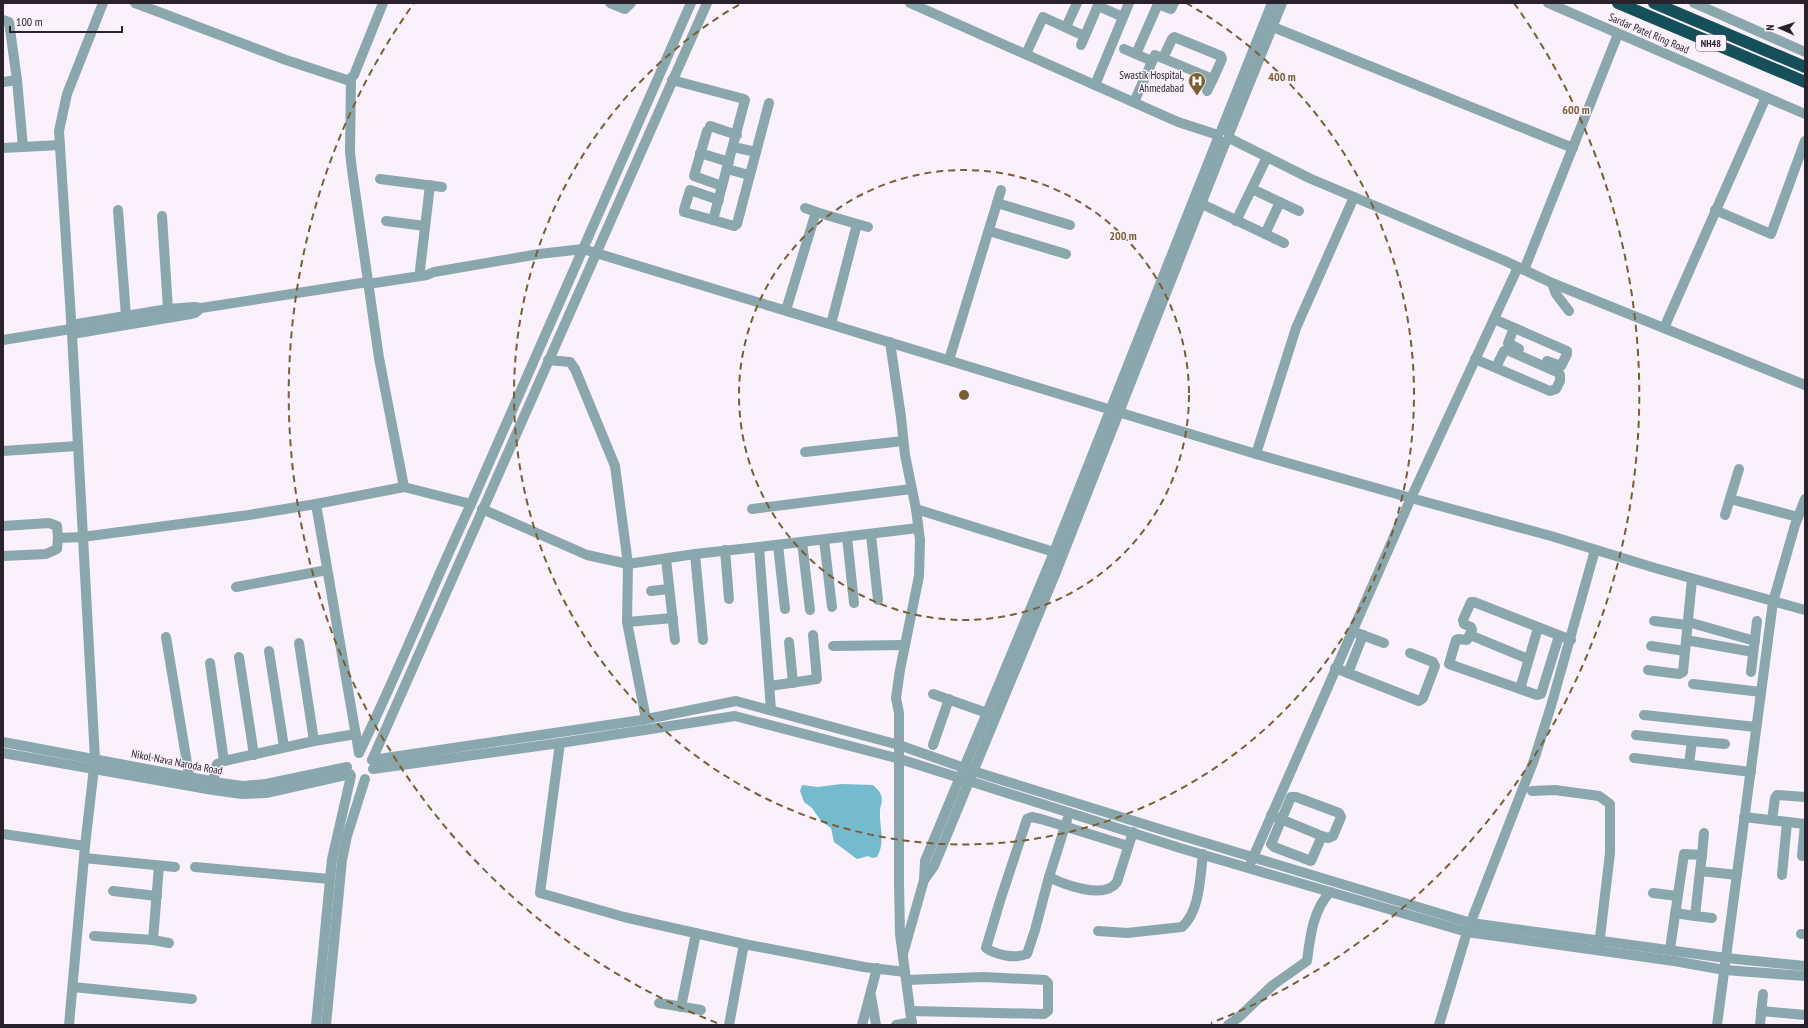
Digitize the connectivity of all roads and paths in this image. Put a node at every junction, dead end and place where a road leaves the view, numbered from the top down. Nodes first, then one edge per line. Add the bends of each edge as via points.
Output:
1 (103, 3) edge
2 (135, 3) edge
3 (383, 3) edge
4 (610, 3) edge
5 (630, 3) edge
6 (692, 3) edge
7 (707, 3) edge
8 (910, 3) edge
9 (1129, 3) edge
10 (1174, 3) edge
11 (1272, 3) edge
12 (1282, 3) edge
13 (1548, 3) edge
14 (1618, 3) edge
15 (1654, 3) edge
16 (1694, 3) edge
17 (1075, 4) edge
18 (1098, 4) edge
19 (1157, 4) edge
20 (1123, 18) junction
21 (3, 20) edge
22 (1066, 27) junction
23 (1273, 27) junction
24 (1618, 34) junction
25 (1124, 49) dead end
26 (1805, 52) edge
27 (1026, 54) junction
28 (1136, 54) junction
29 (1163, 58) junction
30 (1152, 61) junction
31 (1805, 67) edge
32 (352, 78) junction
33 (1213, 79) junction
34 (17, 80) junction
35 (672, 80) junction
36 (3, 82) edge
37 (1805, 82) edge
38 (1095, 85) junction
39 (1207, 91) dead end
40 (1766, 97) junction
41 (1134, 102) junction
42 (769, 103) dead end
43 (1805, 114) edge
44 (737, 135) junction
45 (1224, 136) junction
46 (1805, 141) edge
47 (60, 145) junction
48 (23, 147) junction
49 (733, 147) junction
50 (3, 148) edge
51 (1573, 148) junction
52 (756, 152) junction
53 (700, 153) junction
54 (1267, 158) junction
55 (728, 166) junction
56 (750, 176) junction
57 (380, 179) dead end
58 (430, 185) junction
59 (722, 186) junction
60 (442, 187) dead end
61 (1252, 188) junction
62 (1001, 190) dead end
63 (1354, 198) junction
64 (719, 200) junction
65 (1280, 202) junction
66 (997, 203) junction
67 (1202, 204) junction
68 (805, 208) dead end
69 (118, 210) dead end
70 (1715, 210) junction
71 (1299, 211) dead end
72 (816, 212) junction
73 (162, 216) dead end
74 (386, 220) dead end
75 (713, 220) junction
76 (1236, 221) junction
77 (857, 224) junction
78 (1070, 225) dead end
79 (425, 226) junction
80 (868, 227) dead end
81 (989, 231) junction
82 (1265, 234) junction
83 (1284, 243) dead end
84 (583, 249) junction
85 (596, 253) junction
86 (1066, 254) dead end
87 (1521, 269) junction
88 (420, 270) junction
89 (434, 272) junction
90 (368, 281) junction
91 (1552, 283) junction
92 (201, 308) junction
93 (168, 309) junction
94 (786, 310) junction
95 (1569, 311) dead end
96 (126, 316) junction
97 (1494, 319) junction
98 (831, 324) junction
99 (1514, 328) junction
100 (1664, 328) junction
101 (71, 329) junction
102 (3, 340) edge
103 (890, 342) junction
104 (1475, 359) junction
105 (548, 360) junction
106 (950, 360) junction
107 (1496, 367) junction
108 (1805, 385) edge
109 (1116, 411) junction
110 (903, 441) junction
111 (77, 446) junction
112 (3, 451) edge
113 (805, 452) dead end
114 (1256, 454) junction
115 (1740, 469) dead end
116 (404, 486) junction
117 (911, 489) junction
118 (1411, 498) junction
119 (1730, 499) junction
120 (1805, 499) edge
121 (316, 504) junction
122 (471, 504) junction
123 (482, 509) junction
124 (752, 509) dead end
125 (916, 510) junction
126 (1725, 515) dead end
127 (1798, 517) junction
128 (3, 526) edge
129 (918, 528) junction
130 (871, 535) junction
131 (82, 537) junction
132 (847, 537) junction
133 (58, 538) junction
134 (824, 540) junction
135 (802, 542) junction
136 (778, 545) junction
137 (759, 547) junction
138 (725, 550) junction
139 (1595, 550) junction
140 (1054, 552) junction
141 (695, 554) junction
142 (3, 556) edge
143 (666, 559) junction
144 (628, 564) junction
145 (327, 570) junction
146 (1692, 579) junction
147 (236, 587) dead end
148 (669, 589) junction
149 (651, 590) dead end
150 (729, 599) dead end
151 (878, 600) dead end
152 (1773, 602) junction
153 (854, 603) dead end
154 (832, 607) dead end
155 (785, 609) dead end
156 (810, 610) dead end
157 (1805, 610) edge
158 (673, 618) junction
159 (1757, 621) dead end
160 (627, 622) junction
161 (1654, 622) dead end
162 (1688, 623) junction
163 (1538, 628) junction
164 (1352, 631) junction
165 (813, 635) dead end
166 (1363, 635) junction
167 (1470, 635) junction
168 (1559, 636) junction
169 (166, 637) dead end
170 (675, 640) dead end
171 (703, 640) dead end
172 (1570, 640) junction
173 (1686, 640) junction
174 (789, 642) dead end
175 (1384, 643) dead end
176 (299, 644) dead end
177 (905, 645) junction
178 (832, 646) dead end
179 (1651, 646) dead end
180 (1754, 646) junction
181 (1767, 648) junction
182 (269, 651) dead end
183 (1685, 651) junction
184 (1410, 653) dead end
185 (239, 657) dead end
186 (1528, 659) junction
187 (210, 663) dead end
188 (1335, 668) junction
189 (1648, 670) dead end
190 (1751, 672) dead end
191 (1348, 673) junction
192 (793, 683) junction
193 (1693, 684) dead end
194 (770, 686) junction
195 (1520, 689) junction
196 (1761, 692) junction
197 (933, 694) dead end
198 (949, 700) junction
199 (771, 710) junction
200 (987, 713) junction
201 (1644, 715) dead end
202 (646, 719) junction
203 (1756, 727) junction
204 (356, 734) junction
205 (1636, 735) dead end
206 (314, 741) junction
207 (1692, 741) junction
208 (3, 742) edge
209 (560, 743) junction
210 (1725, 744) dead end
211 (899, 745) junction
212 (933, 745) dead end
213 (284, 748) junction
214 (3, 753) edge
215 (359, 753) junction
216 (254, 754) junction
217 (1634, 758) dead end
218 (94, 759) junction
219 (900, 759) junction
220 (224, 761) junction
221 (1689, 764) junction
222 (373, 765) junction
223 (93, 770) junction
224 (1750, 772) junction
225 (350, 773) junction
226 (967, 774) junction
227 (365, 779) junction
228 (190, 782) junction
229 (213, 782) junction
230 (1532, 791) dead end
231 (1805, 797) edge
232 (1070, 813) junction
233 (1271, 815) junction
234 (1744, 817) junction
235 (1281, 819) junction
236 (1772, 820) junction
237 (1787, 822) junction
238 (1805, 824) edge
239 (1065, 826) junction
240 (1133, 832) junction
241 (1704, 832) dead end
242 (3, 834) edge
243 (1322, 836) junction
244 (85, 846) junction
245 (1128, 846) junction
246 (1203, 854) junction
247 (1784, 854) junction
248 (1702, 855) junction
249 (1253, 857) junction
250 (1803, 857) edge
251 (84, 858) junction
252 (160, 866) junction
253 (175, 867) dead end
254 (195, 867) dead end
255 (1248, 868) junction
256 (1700, 871) junction
257 (1737, 875) junction
258 (1782, 875) dead end
259 (1049, 877) junction
260 (330, 879) junction
261 (113, 891) dead end
262 (1330, 892) junction
263 (1653, 893) dead end
264 (157, 896) junction
265 (1677, 896) junction
266 (1675, 913) junction
267 (1696, 916) junction
268 (1712, 918) dead end
269 (1469, 927) junction
270 (1098, 932) dead end
271 (696, 934) junction
272 (94, 936) dead end
273 (153, 940) junction
274 (169, 943) dead end
275 (744, 944) junction
276 (1599, 945) junction
277 (1670, 949) junction
278 (903, 954) junction
279 (1726, 958) junction
280 (1805, 966) edge
281 (877, 968) junction
282 (1725, 970) junction
283 (906, 976) junction
284 (1805, 976) edge
285 (73, 987) junction
286 (871, 994) junction
287 (1763, 994) dead end
288 (192, 999) dead end
289 (659, 1003) dead end
290 (681, 1007) junction
291 (701, 1010) dead end
292 (910, 1011) junction
293 (1761, 1011) junction
294 (1805, 1015) edge
295 (912, 1023) edge
296 (69, 1025) edge
297 (316, 1025) edge
298 (326, 1025) edge
299 (729, 1025) edge
300 (862, 1025) edge
301 (876, 1025) edge
302 (896, 1025) edge
303 (1228, 1025) edge
304 (1439, 1025) edge
305 (1718, 1025) edge
306 (1760, 1025) edge

1 - 47 street via 67,94 59,131
2 - 32 street via 286,60 339,78
3 - 32 street
4 - 5 street via 625,9
6 - 84 street
7 - 35 street
8 - 27 street
9 - 20 street
10 - 19 street via 1171,9
11 - 45 street
12 - 23 street
13 - 24 street, Sardar Patel Ring Road
14 - 37 highway, Sardar Patel Ring Road / NH48
15 - 31 highway, NH48
16 - 26 street
17 - 22 street
18 - 20 street
18 - 22 street via 1081,41
19 - 28 street
20 - 38 street
21 - 34 street via 9,22
22 - 27 street via 1043,17
23 - 45 street
23 - 51 street
24 - 40 street, Sardar Patel Ring Road
24 - 51 street
25 - 28 street
27 - 38 street
28 - 30 street
29 - 30 street via 1155,55
29 - 33 street
29 - 33 street via 1174,37 1221,56
30 - 41 street
32 - 90 street via 351,158
33 - 39 street
34 - 36 street
34 - 48 street
35 - 44 street via 744,99 746,104
35 - 85 street
38 - 41 street
40 - 43 street, Sardar Patel Ring Road
40 - 70 street
41 - 45 street via 1178,122
42 - 52 street
44 - 49 street
44 - 53 street via 708,128
45 - 54 street
45 - 67 street
45 - 109 street
46 - 70 street via 1771,234
47 - 48 street
47 - 101 street
48 - 50 street
49 - 52 street
49 - 55 street
51 - 87 street
52 - 56 street
53 - 55 street
53 - 59 street via 694,176
54 - 61 street
54 - 63 street
55 - 56 street
55 - 59 street
56 - 75 street via 736,226
57 - 58 street
58 - 60 street
58 - 79 street
59 - 64 street
61 - 65 street
61 - 76 street
62 - 66 street
63 - 87 street
63 - 114 street via 1296,328
64 - 75 street
64 - 75 street via 690,190 684,212
65 - 71 street
65 - 82 street
66 - 78 street
66 - 81 street
67 - 76 street
67 - 109 street
68 - 72 street
69 - 96 street
70 - 100 street
72 - 77 street
72 - 94 street
73 - 93 street
74 - 79 street
76 - 82 street
77 - 80 street
77 - 98 street
79 - 88 street
81 - 86 street
81 - 106 street
82 - 83 street
84 - 85 street
84 - 89 street
84 - 122 street
85 - 94 street
85 - 105 street
87 - 91 street
87 - 97 street
88 - 89 street
88 - 90 street
89 - 90 street via 427,275
90 - 92 street
90 - 116 street via 379,358
91 - 95 street via 1556,294
91 - 100 street
92 - 93 street
92 - 101 street via 191,314
93 - 96 street
94 - 98 street
96 - 101 street
97 - 99 street
97 - 104 street
98 - 103 street
99 - 99 street via 1565,350 1568,354 1563,365 1559,366 1510,345 1508,341
100 - 108 street
101 - 102 street
101 - 111 street
103 - 106 street
103 - 110 street
104 - 107 street
104 - 118 street
105 - 123 street
105 - 144 street via 570,362 575,369 615,466
106 - 109 street
107 - 107 street via 1550,391 1556,389 1560,381 1559,373 1505,350
109 - 114 street
109 - 140 street
109 - 226 street via 1056,572
110 - 113 street
110 - 117 street
111 - 112 street
111 - 131 street
114 - 118 street
115 - 119 street
116 - 121 street
116 - 122 street
117 - 124 street
117 - 125 street
118 - 139 street
118 - 164 street
119 - 126 street
119 - 127 street
120 - 127 street
121 - 131 street
121 - 145 street
122 - 215 street
123 - 144 street via 587,555
123 - 222 street
125 - 129 street
125 - 140 street
127 - 152 street
128 - 133 street via 49,523 57,526
129 - 130 street
129 - 177 street via 919,576
130 - 132 street
130 - 151 street
131 - 133 street
131 - 218 street
132 - 134 street
132 - 153 street
133 - 142 street via 57,549 46,554
134 - 135 street
134 - 154 street
135 - 136 street
135 - 156 street
136 - 137 street
136 - 155 street
137 - 138 street
137 - 194 street
138 - 141 street
138 - 150 street
139 - 146 street
139 - 172 street
140 - 200 street
141 - 143 street
141 - 171 street
143 - 144 street
143 - 148 street
144 - 160 street
145 - 147 street
145 - 204 street
146 - 152 street
146 - 162 street
148 - 149 street
148 - 158 street
152 - 157 street
152 - 181 street
158 - 160 street
158 - 170 street
159 - 180 street
160 - 202 street
161 - 162 street
162 - 173 street
162 - 180 street
163 - 167 street via 1471,602 1463,620 1464,624 1472,629
163 - 168 street
163 - 186 street
164 - 166 street
164 - 188 street
165 - 192 street via 817,679
166 - 175 street
166 - 191 street
167 - 186 street
167 - 195 street via 1467,640 1456,640 1449,664
168 - 172 street
168 - 195 street via 1541,694
169 - 228 street
172 - 269 street via 1534,760
173 - 180 street
173 - 183 street
174 - 192 street
176 - 206 street
177 - 178 street
177 - 211 street via 896,698 899,713
179 - 183 street
180 - 181 street
180 - 190 street
181 - 196 street
182 - 213 street
183 - 189 street via 1682,673
184 - 191 street via 1432,662 1435,666 1423,698 1419,701
185 - 216 street
186 - 195 street
187 - 220 street
188 - 191 street
188 - 233 street
192 - 194 street
193 - 196 street
194 - 199 street
196 - 203 street
197 - 198 street
198 - 200 street
198 - 212 street
199 - 202 street via 736,701
199 - 211 street
200 - 226 street
201 - 203 street
202 - 222 street
203 - 224 street
204 - 206 street
204 - 215 street
205 - 207 street
206 - 213 street
207 - 210 street
207 - 221 street
208 - 218 street, Nikol-Nava Naroda Road
209 - 219 street via 735,716
209 - 222 street
209 - 271 street via 540,893 624,918
211 - 219 street
211 - 226 street
213 - 216 street
214 - 223 street
215 - 222 street via 365,754
215 - 225 street via 351,757
216 - 220 street
217 - 221 street
218 - 223 street
218 - 228 street, Nikol-Nava Naroda Road
219 - 226 street
219 - 278 street via 899,882
220 - 229 street via 217,764
221 - 224 street
222 - 227 street via 369,777
223 - 228 street
223 - 244 street
224 - 234 street
225 - 227 street via 360,780
225 - 228 street via 266,793 242,794
225 - 229 street, Nikol-Nava Naroda Road via 243,786
225 - 260 street
226 - 232 street
226 - 249 street
226 - 278 street via 925,861 924,880
227 - 298 street via 342,860
228 - 229 street, Nikol-Nava Naroda Road
230 - 276 street via 1555,790 1598,796 1610,804 1610,853
231 - 236 street via 1777,795
232 - 239 street
232 - 240 street
233 - 235 street
233 - 249 street
234 - 236 street
234 - 257 street
235 - 243 street
235 - 243 street via 1272,842 1274,847 1311,861
235 - 243 street via 1290,798 1294,797 1338,814 1341,817 1333,836
236 - 237 street
237 - 238 street
237 - 247 street
238 - 250 street
239 - 245 street
239 - 259 street
239 - 259 street via 1041,819 1027,819 986,948 1015,956 1027,954
240 - 245 street
240 - 246 street
241 - 248 street
242 - 244 street
244 - 251 street
245 - 259 street via 1117,882 1109,890 1095,891
246 - 255 street
246 - 270 street via 1196,901 1188,922 1182,927 1127,933
247 - 250 street
247 - 258 street
248 - 256 street
248 - 265 street via 1683,855
249 - 255 street
249 - 269 street
251 - 252 street
251 - 285 street
252 - 253 street
252 - 264 street
254 - 260 street
255 - 262 street
256 - 257 street
256 - 267 street
257 - 279 street
260 - 297 street
261 - 264 street
262 - 269 street
262 - 303 street via 1316,912 1307,962 1273,985
263 - 265 street
264 - 273 street
265 - 266 street
266 - 267 street
266 - 277 street
267 - 268 street
269 - 276 street
269 - 304 street
271 - 275 street
271 - 290 street
272 - 273 street
273 - 274 street
275 - 281 street
275 - 299 street
276 - 277 street
276 - 282 street
277 - 279 street
278 - 283 street
279 - 280 street
279 - 282 street
281 - 283 street
281 - 286 street
282 - 284 street
282 - 305 street
283 - 292 street
283 - 292 street via 1045,980 1048,983 1048,1011 1044,1014
285 - 288 street
285 - 296 street
286 - 300 street
286 - 301 street
287 - 293 street
289 - 290 street
290 - 291 street
292 - 295 street
293 - 294 street
293 - 306 street
295 - 302 street

